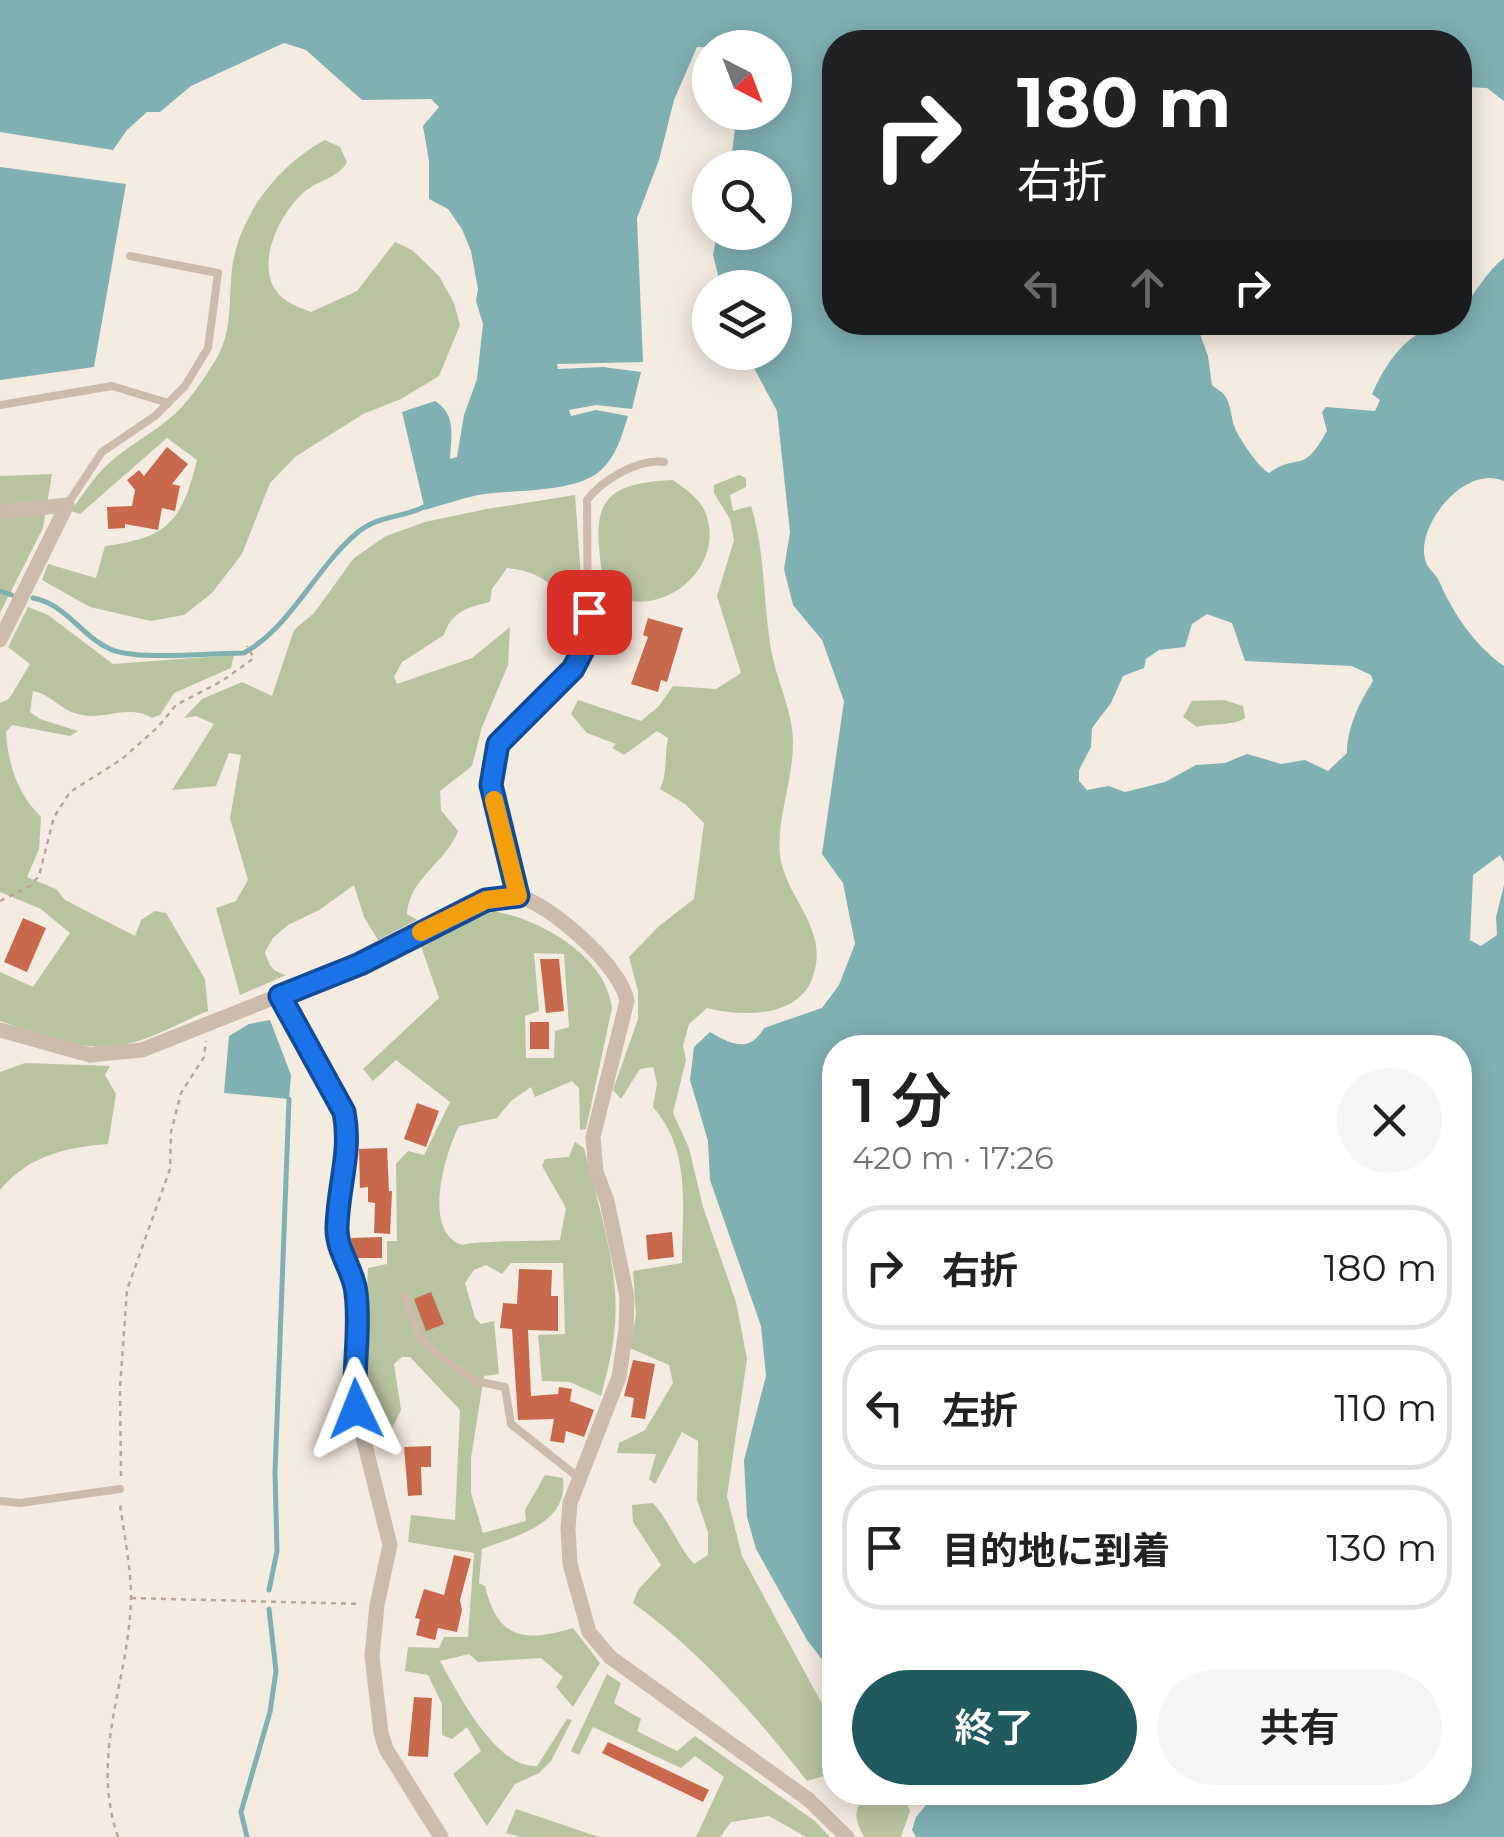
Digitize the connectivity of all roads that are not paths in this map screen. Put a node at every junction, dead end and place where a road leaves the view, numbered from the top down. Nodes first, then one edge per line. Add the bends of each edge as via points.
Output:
1 (130, 256) dead end
2 (168, 403) junction
3 (0, 405) edge
4 (664, 462) dead end
5 (67, 505) junction
6 (0, 512) edge
7 (0, 640) edge
8 (518, 896) junction
9 (280, 996) junction
10 (0, 1030) edge
11 (404, 1295) dead end
12 (579, 1478) junction
13 (120, 1489) road end
14 (0, 1501) edge
15 (440, 1837) edge
16 (847, 1837) edge

1 - 2 lane via 218,273 208,348
2 - 3 lane via 112,386
2 - 5 lane via 102,452
4 - 8 lane via 650,460 596,488 587,500 588,640 573,669 498,744 491,785
5 - 6 street
5 - 7 street
8 - 9 street via 486,900
8 - 12 street via 578,936 624,984 626,1001 593,1138 627,1297 626,1330 619,1377
9 - 10 street via 142,1050 109,1056
9 - 15 street via 344,1112 348,1150 338,1245 356,1292 356,1409 390,1544 372,1656 381,1733
11 - 12 lane via 421,1339 475,1380 505,1387 512,1424
12 - 16 street via 570,1502 570,1564 589,1632 610,1657 809,1800
13 - 14 lane

